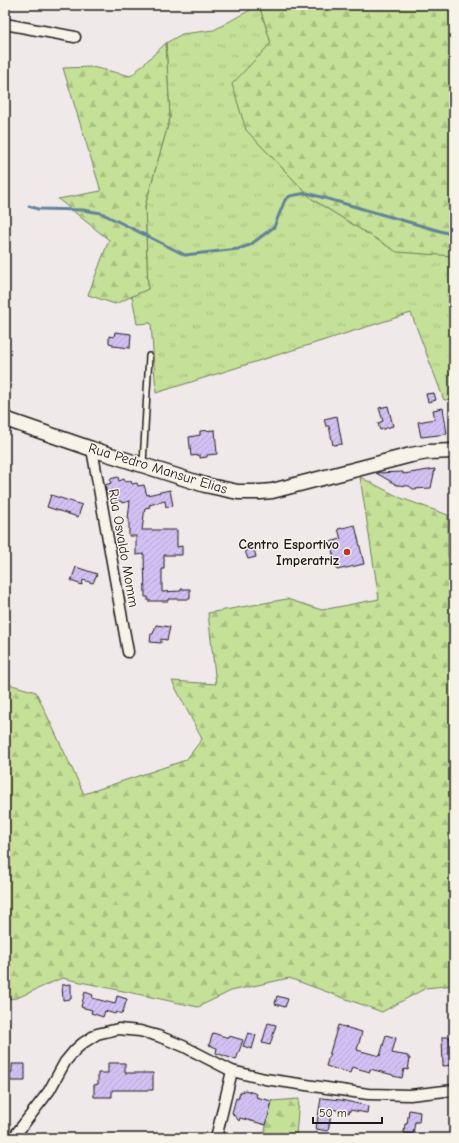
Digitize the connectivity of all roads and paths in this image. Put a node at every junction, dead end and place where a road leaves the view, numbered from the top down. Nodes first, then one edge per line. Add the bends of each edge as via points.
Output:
1 (5, 24) edge
2 (75, 37) dead end
3 (149, 356) dead end
4 (5, 419) edge
5 (92, 449) junction
6 (454, 451) edge
7 (143, 465) junction
8 (128, 652) dead end
9 (232, 1071) junction
10 (454, 1090) edge
11 (12, 1138) edge
12 (216, 1138) edge

1 - 2 street
3 - 7 lane
4 - 5 main road, Rua Pedro Mansur Elias
5 - 7 main road, Rua Pedro Mansur Elias
5 - 8 street, Rua Osvaldo Momm
6 - 7 main road, Rua Pedro Mansur Elias via 411,455 261,492 238,492 217,488
9 - 10 street via 277,1082 368,1094 410,1095
9 - 11 street via 183,1046 151,1034 123,1029 101,1033 83,1043 71,1054 49,1091
9 - 12 street

